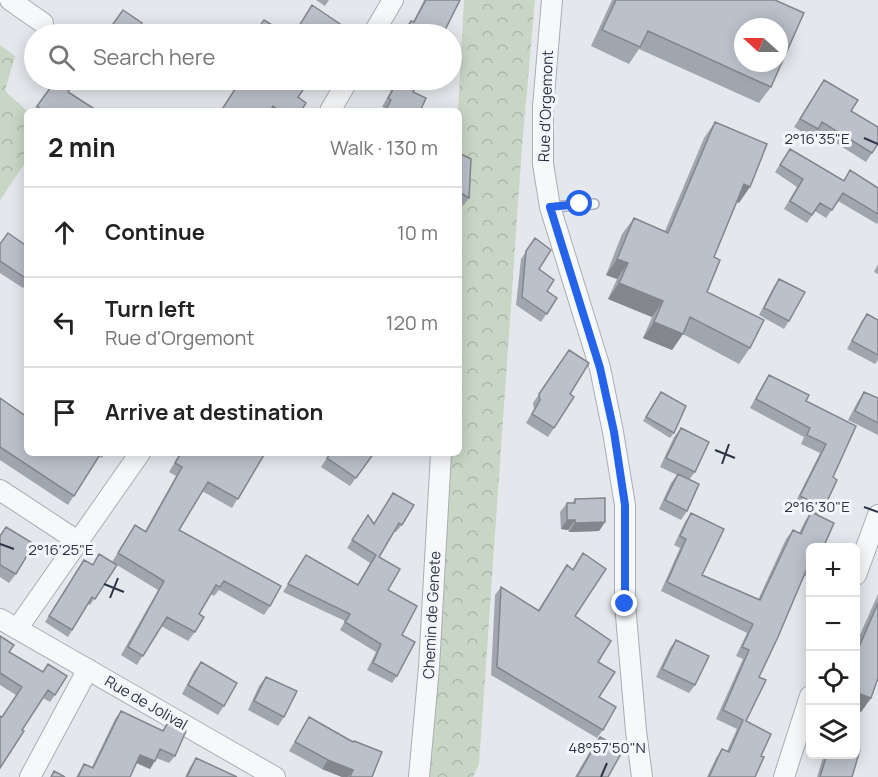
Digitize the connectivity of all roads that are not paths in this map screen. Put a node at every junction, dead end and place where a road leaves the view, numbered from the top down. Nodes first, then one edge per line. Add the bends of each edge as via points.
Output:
1 (10, 0) edge
2 (393, 0) edge
3 (552, 0) edge
4 (43, 23) dead end
5 (379, 24) edge
6 (342, 90) edge
7 (332, 108) edge
8 (594, 204) dead end
9 (550, 207) junction
10 (138, 456) edge
11 (441, 456) edge
12 (0, 490) edge
13 (878, 515) edge
14 (79, 542) junction
15 (860, 562) edge
16 (8, 624) edge
17 (88, 669) junction
18 (807, 705) edge
19 (30, 777) edge
20 (275, 777) edge
21 (419, 777) edge
22 (642, 777) edge
23 (784, 777) edge

1 - 4 street
2 - 5 street
3 - 9 street, Rue d'Orgemont via 543,107 543,164
6 - 7 street
8 - 9 lane
9 - 22 street, Rue d'Orgemont via 600,368 614,432 625,505 625,604
10 - 14 street
11 - 21 street, Chemin de Genete
12 - 14 street
13 - 15 street
14 - 16 street
16 - 17 street, Rue de Jolival
17 - 19 street
17 - 20 street, Rue de Jolival
18 - 23 street

